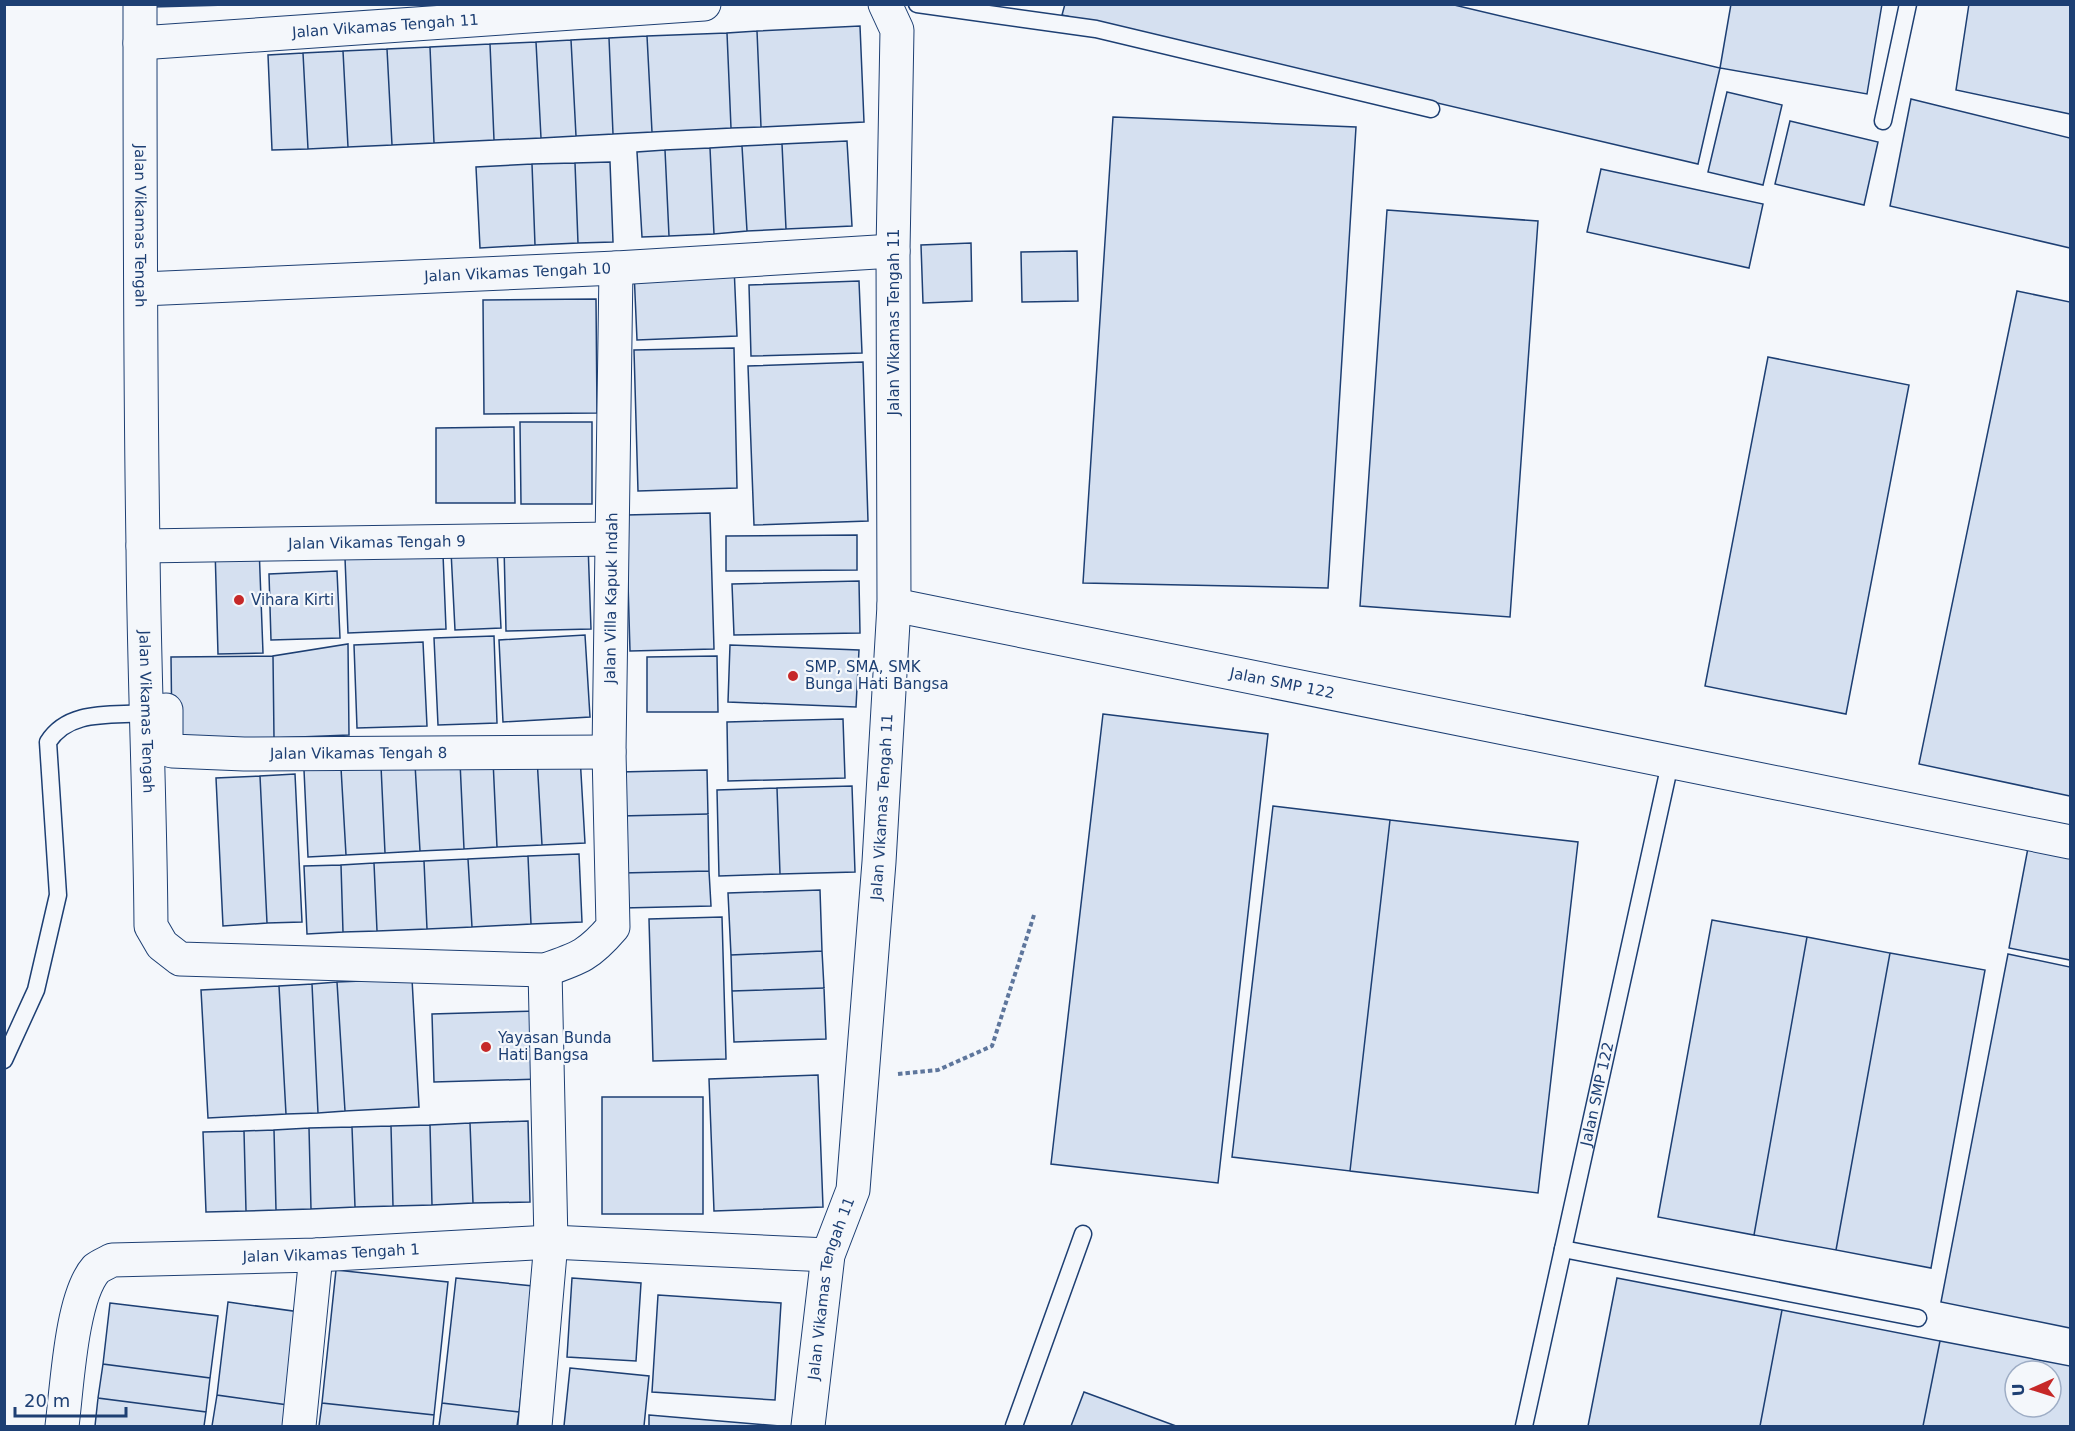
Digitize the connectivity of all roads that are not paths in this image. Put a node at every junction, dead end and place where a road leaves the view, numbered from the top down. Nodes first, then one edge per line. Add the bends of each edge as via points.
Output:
1 (140, 4) edge
2 (704, 4) edge
3 (885, 4) edge
4 (917, 4) edge
5 (1908, 4) edge
6 (569, 9) edge
7 (346, 16) edge
8 (140, 43) junction
9 (1431, 109) dead end
10 (1883, 121) dead end
11 (893, 251) junction
12 (616, 268) junction
13 (142, 289) junction
14 (611, 539) junction
15 (143, 546) junction
16 (894, 605) junction
17 (156, 703) junction
18 (609, 752) junction
19 (1671, 759) junction
20 (2070, 842) edge
21 (613, 927) joint
22 (545, 970) junction
23 (4, 1060) edge
24 (1083, 1233) dead end
25 (551, 1242) junction
26 (1563, 1249) junction
27 (316, 1255) junction
28 (828, 1256) junction
29 (1918, 1318) dead end
30 (62, 1426) edge
31 (299, 1426) edge
32 (536, 1426) edge
33 (808, 1426) edge
34 (1014, 1426) edge
35 (1524, 1426) edge

1 - 8 street, Jalan Vikamas Tengah
2 - 6 street, Jalan Vikamas Tengah 11
3 - 11 street, Jalan Vikamas Tengah 11 via 897,30
4 - 9 lane via 1096,29
5 - 10 lane
6 - 7 street, Jalan Vikamas Tengah 11
7 - 8 street, Jalan Vikamas Tengah 11
8 - 13 street, Jalan Vikamas Tengah
11 - 12 street, Jalan Vikamas Tengah 10
11 - 16 street, Jalan Vikamas Tengah 11
12 - 13 street, Jalan Vikamas Tengah 10
12 - 14 street, Jalan Villa Kapuk Indah
13 - 15 street, Jalan Vikamas Tengah
14 - 15 street, Jalan Vikamas Tengah 9
14 - 18 street, Jalan Villa Kapuk Indah
15 - 17 street, Jalan Vikamas Tengah
16 - 19 street, Jalan SMP 122
16 - 28 street, Jalan Vikamas Tengah 11 via 879,862 853,1190
17 - 18 street, Jalan Vikamas Tengah 8 via 166,749 172,751
17 - 22 street, Jalan Vikamas Tengah via 150,768 152,926 162,945 180,959
17 - 23 lane via 74,718 57,728 48,742 58,895 36,990
18 - 21 street, Jalan Villa Kapuk Indah
19 - 20 street, Jalan SMP 122
19 - 26 lane, Jalan SMP 122
21 - 22 street, Jalan Vikamas Tengah via 579,959
22 - 25 street
24 - 34 lane
25 - 27 street, Jalan Vikamas Tengah 1
25 - 28 street, Jalan Vikamas Tengah 1
25 - 32 street
26 - 29 lane
26 - 35 lane, Jalan SMP 122
27 - 30 street, Jalan Vikamas Tengah 1 via 112,1260 96,1269 77,1313
27 - 31 street
28 - 33 street, Jalan Vikamas Tengah 11

